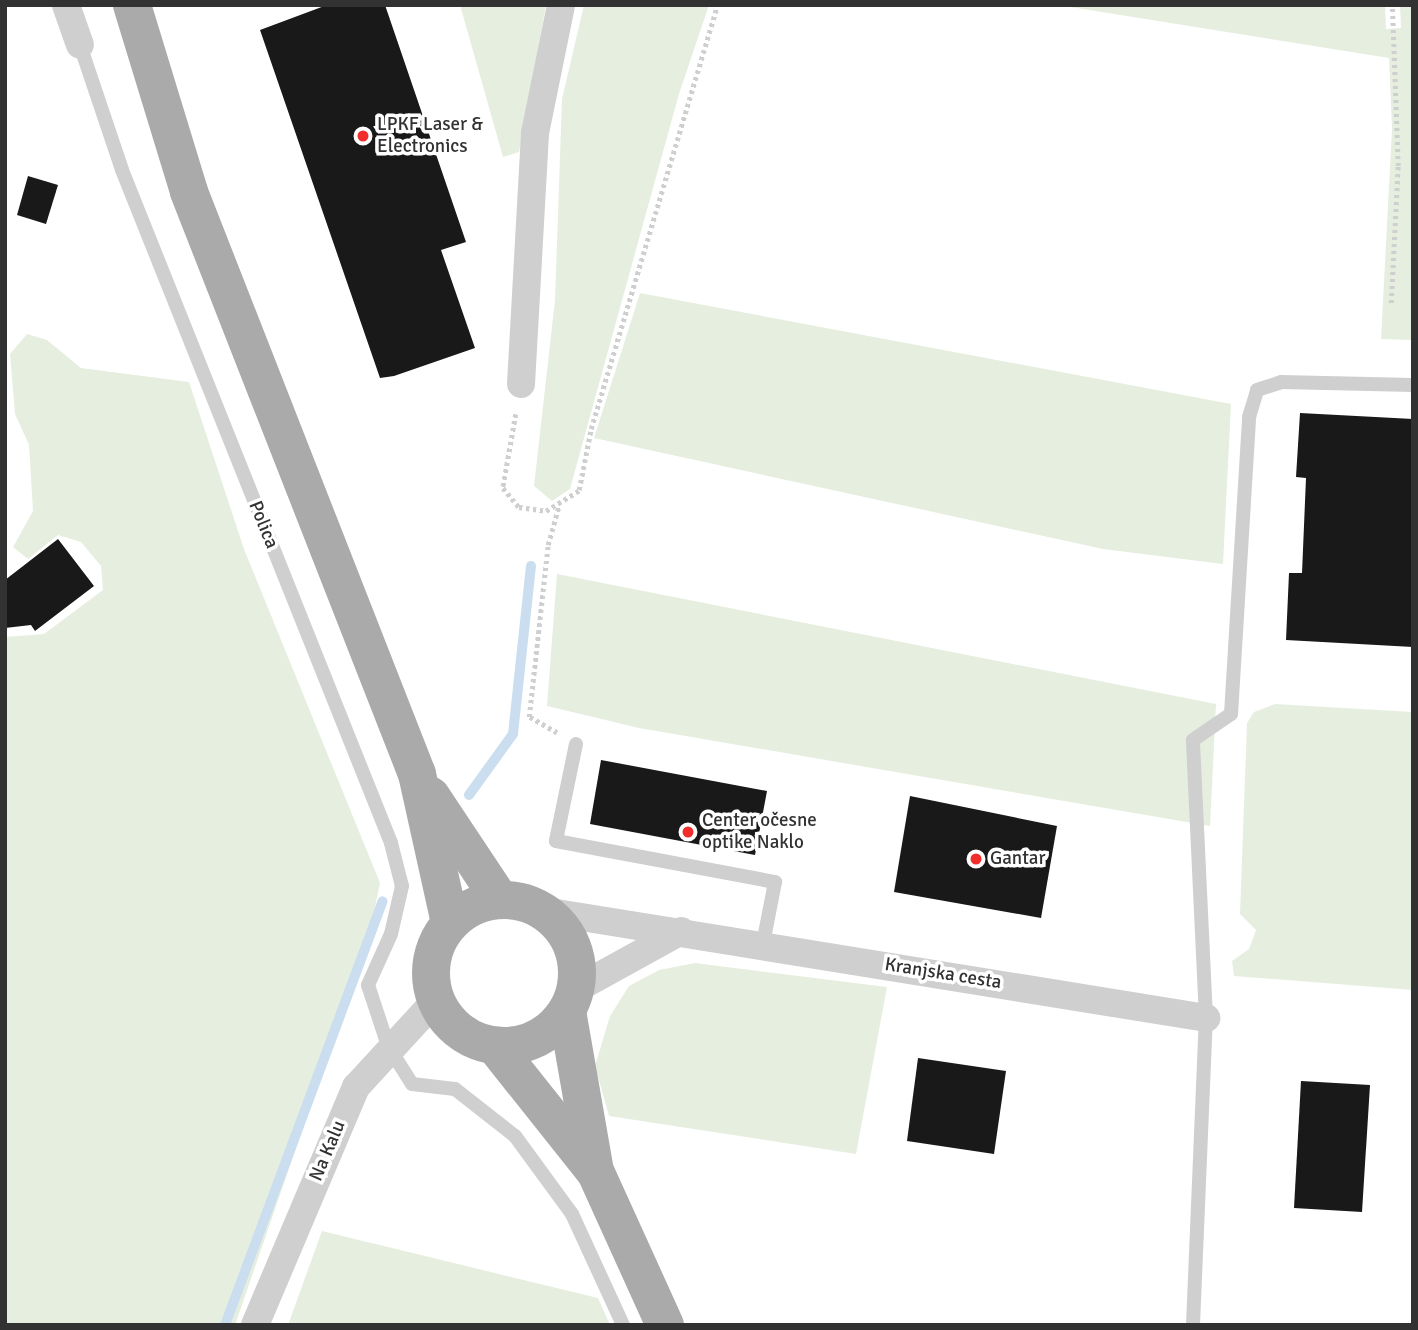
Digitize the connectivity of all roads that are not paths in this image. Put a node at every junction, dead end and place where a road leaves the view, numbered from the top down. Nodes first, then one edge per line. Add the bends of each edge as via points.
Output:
1 (66, 5) edge
2 (132, 5) edge
3 (561, 5) edge
4 (80, 45) joint
5 (521, 384) road end
6 (1413, 384) edge
7 (576, 744) road end
8 (417, 774) junction
9 (500, 900) junction
10 (544, 911) junction
11 (450, 923) junction
12 (681, 931) junction
13 (763, 944) junction
14 (436, 1000) junction
15 (572, 1000) junction
16 (1206, 1018) junction
17 (388, 1046) junction
18 (495, 1046) junction
19 (596, 1174) junction
20 (255, 1325) edge
21 (623, 1325) edge
22 (665, 1325) edge
23 (1193, 1325) edge

1 - 4 street, Polica
2 - 8 main road via 189,192
3 - 5 street via 536,134
4 - 17 lane, Polica via 122,170 391,843 402,886 391,934 368,985
6 - 16 lane via 1281,382 1257,390 1249,417 1231,713 1193,740
7 - 13 lane via 556,841 775,882
8 - 9 main road
8 - 11 main road
9 - 10 main road
9 - 11 main road via 472,906
10 - 12 street, Kranjska cesta
10 - 15 main road via 572,946
11 - 14 main road via 432,959
12 - 13 street, Kranjska cesta
12 - 15 street
13 - 16 street, Kranjska cesta
14 - 17 street, Na Kalu
14 - 18 main road via 459,1031
15 - 18 main road via 537,1039
15 - 19 main road
16 - 23 lane
17 - 20 street, Na Kalu via 356,1087
17 - 21 lane, Polica via 412,1084 455,1089 515,1136 572,1214
18 - 19 main road
19 - 22 main road

